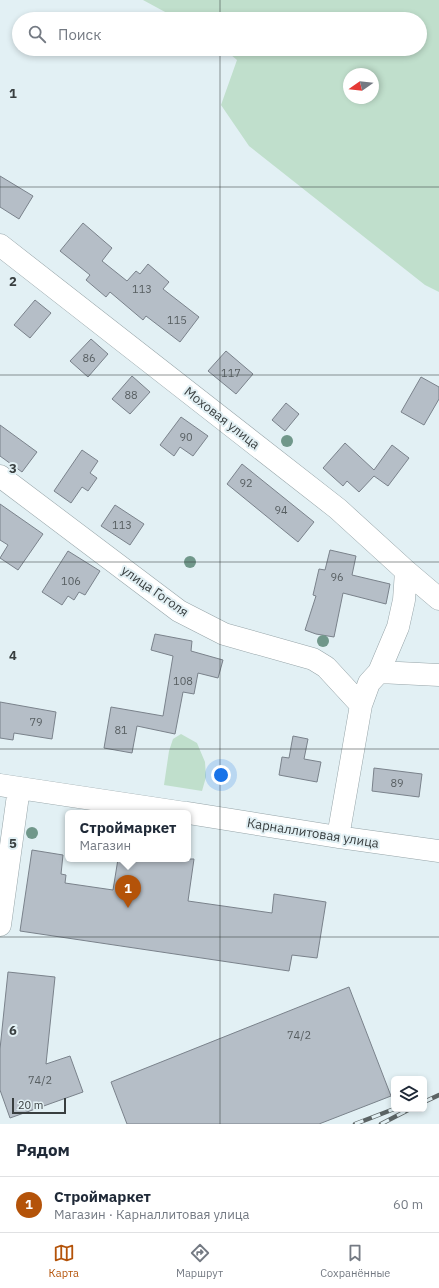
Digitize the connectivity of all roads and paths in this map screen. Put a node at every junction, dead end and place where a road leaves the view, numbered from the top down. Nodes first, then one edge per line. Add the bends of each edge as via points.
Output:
1 (0, 245) edge
2 (0, 476) edge
3 (406, 571) junction
4 (439, 599) edge
5 (378, 672) junction
6 (439, 675) edge
7 (361, 705) junction
8 (9, 787) edge
9 (166, 810) edge
10 (191, 814) edge
11 (338, 837) junction
12 (439, 851) edge
13 (0, 925) edge

1 - 3 street, Моховая улица via 338,509
2 - 7 street, улица Гоголя via 179,611 224,634 313,659 326,667
3 - 4 street, Моховая улица
3 - 5 street via 404,600 398,628
5 - 6 street
5 - 7 street via 369,683
7 - 11 street
8 - 9 street, Карналлитовая улица
8 - 13 street
10 - 11 street, Карналлитовая улица
11 - 12 street, Карналлитовая улица

